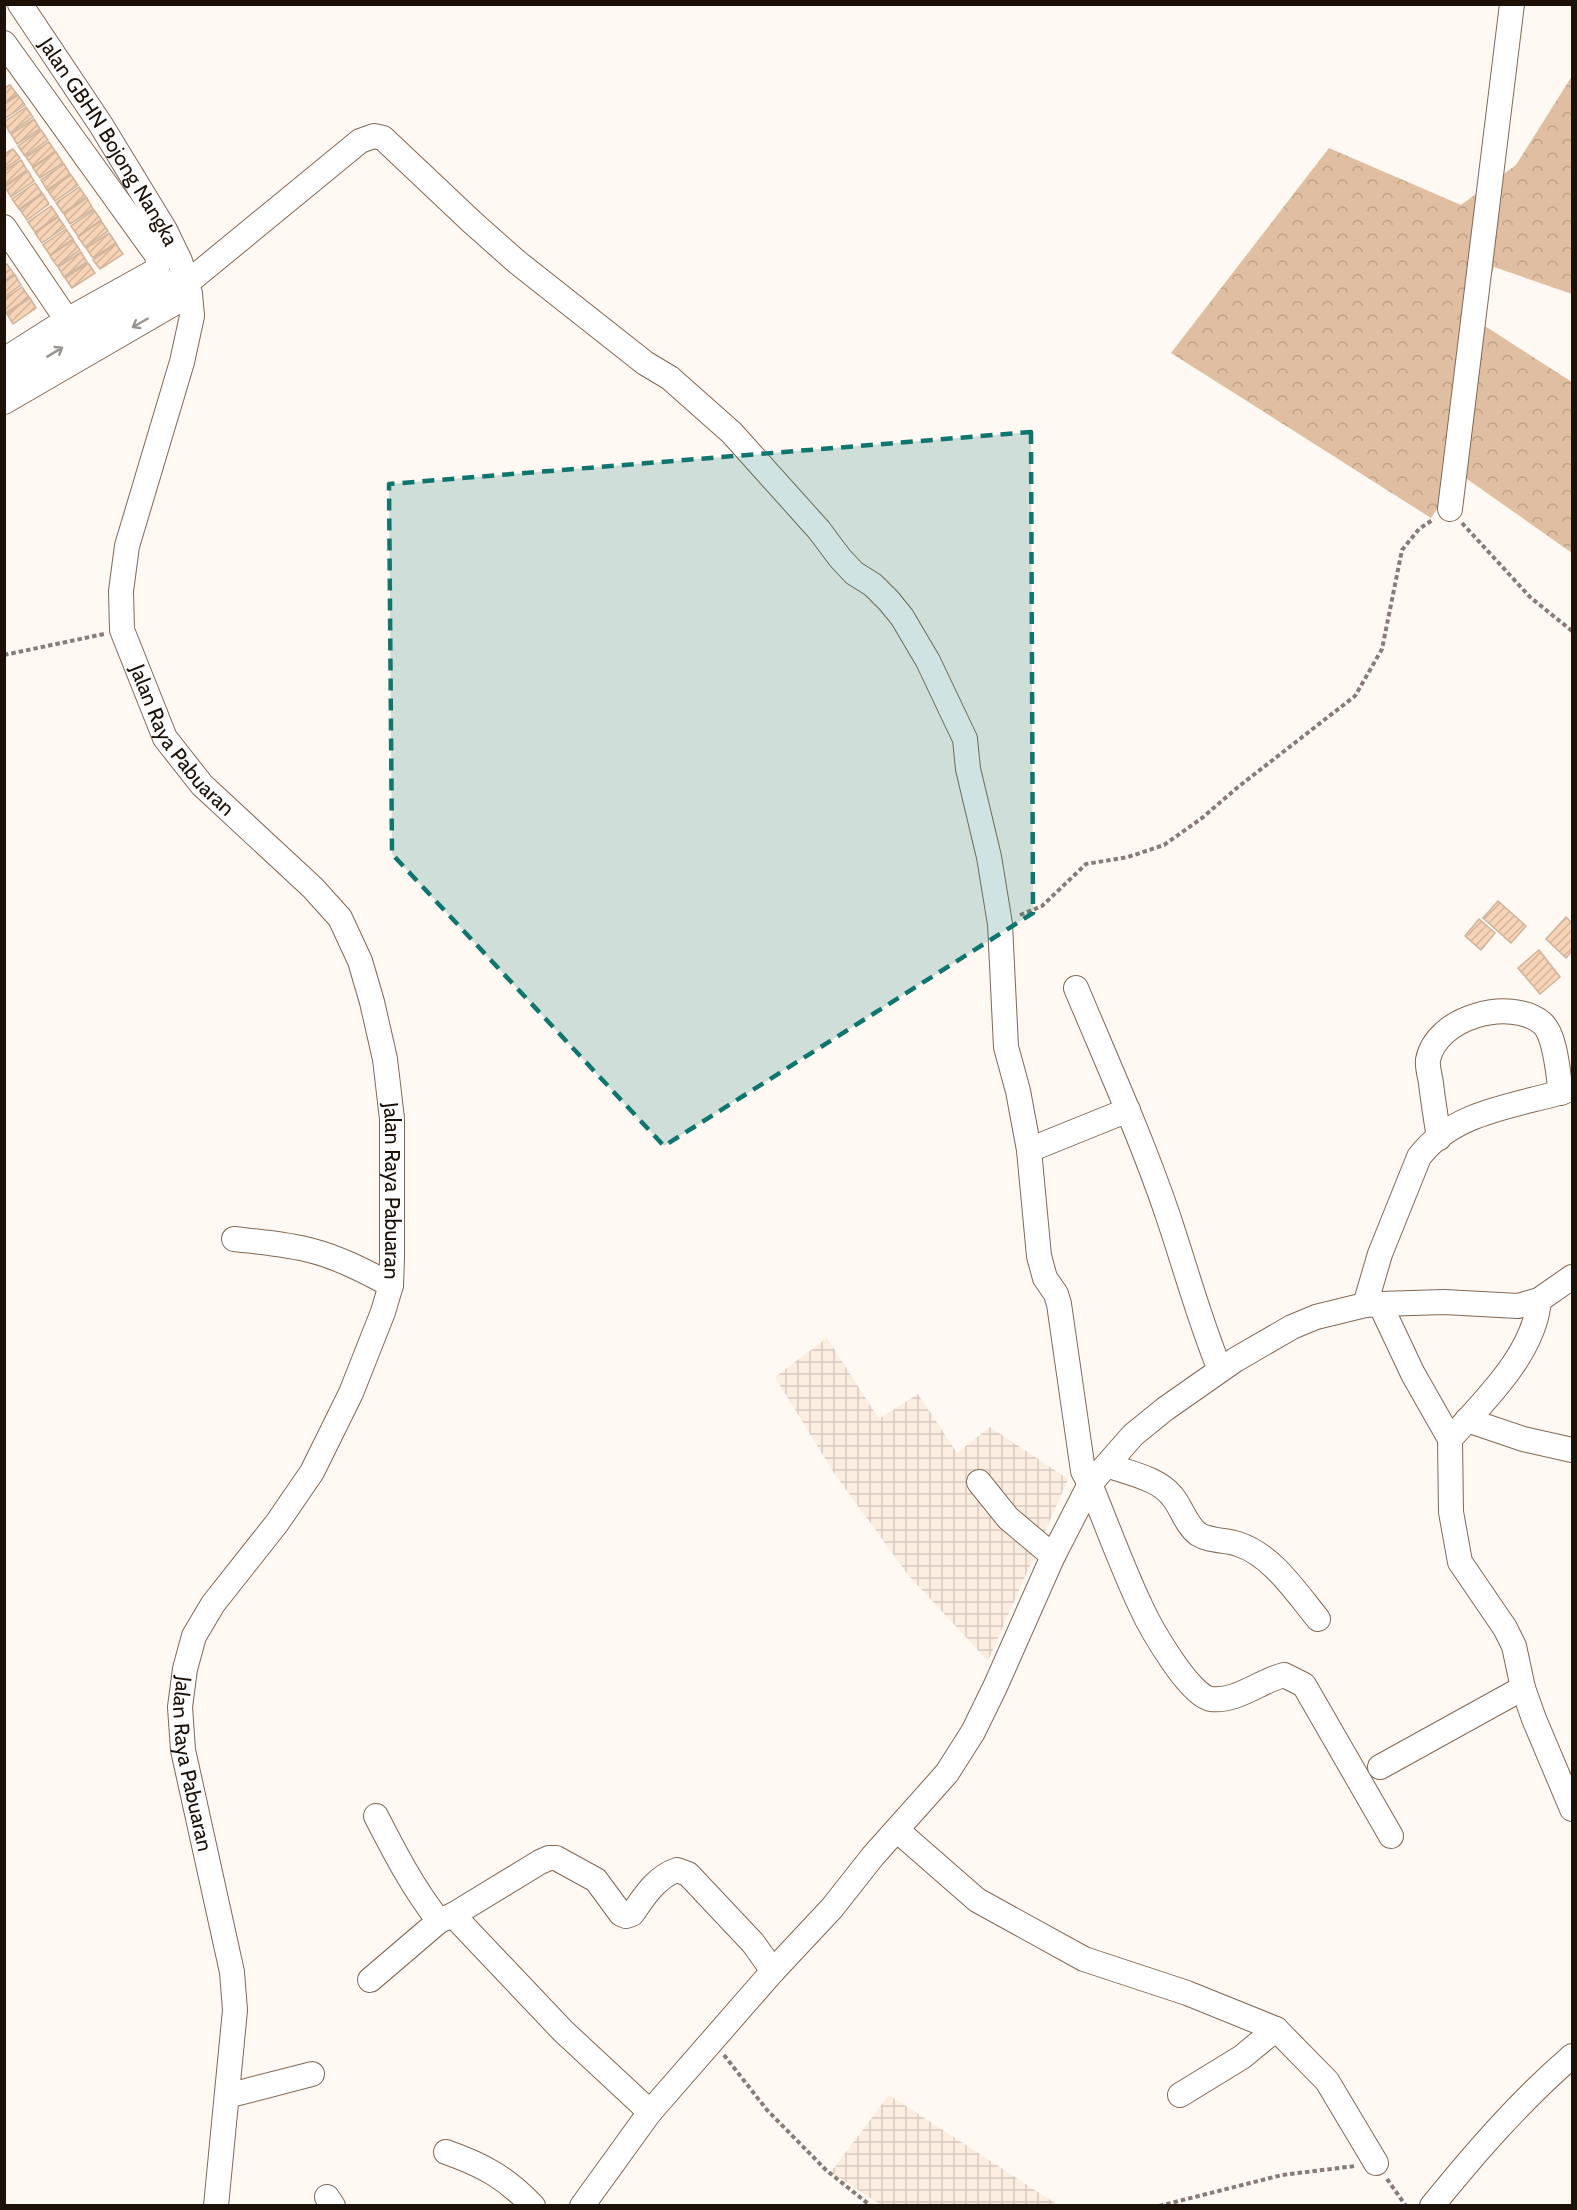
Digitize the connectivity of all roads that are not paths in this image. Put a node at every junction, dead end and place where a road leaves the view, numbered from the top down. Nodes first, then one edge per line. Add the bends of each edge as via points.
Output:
1 (20, 4) edge
2 (1512, 4) edge
3 (4, 43) edge
4 (4, 227) edge
5 (187, 284) junction
6 (68, 320) junction
7 (4, 360) edge
8 (4, 382) edge
9 (4, 402) edge
10 (1450, 509) road end
11 (1076, 988) dead end
12 (1567, 1091) edge
13 (1128, 1110) junction
14 (1439, 1137) junction
15 (1029, 1150) junction
16 (234, 1239) dead end
17 (1572, 1277) edge
18 (390, 1285) junction
19 (1539, 1300) junction
20 (1373, 1304) junction
21 (1220, 1370) junction
22 (1467, 1420) junction
23 (1450, 1439) junction
24 (1572, 1450) edge
25 (1107, 1465) junction
26 (979, 1482) dead end
27 (1090, 1484) junction
28 (1053, 1556) junction
29 (1318, 1618) dead end
30 (1523, 1688) junction
31 (1380, 1767) dead end
32 (1572, 1809) edge
33 (376, 1816) dead end
34 (898, 1831) junction
35 (1391, 1836) dead end
36 (446, 1918) junction
37 (773, 1971) junction
38 (370, 1980) dead end
39 (1276, 2029) junction
40 (1572, 2056) edge
41 (312, 2074) dead end
42 (1180, 2095) dead end
43 (227, 2096) junction
44 (650, 2112) junction
45 (446, 2152) dead end
46 (1376, 2163) road end
47 (216, 2205) edge
48 (533, 2205) edge
49 (582, 2205) edge
50 (1432, 2205) edge

1 - 5 street, Jalan GBHN Bojong Nangka via 159,220
2 - 10 street
3 - 6 street via 159,263 155,271
4 - 6 street
8 -> 5 street
5 -> 9 street
5 - 15 street via 360,141 374,136 383,138 517,262 645,363 670,378 732,433 854,573 873,585 902,617 928,661 964,739 1000,924 1006,1047
5 - 18 street, Jalan Raya Pabuaran via 192,316 127,546 121,591 122,630 165,738 202,785 340,918 360,961 385,1059 392,1119
6 - 7 street
11 - 13 street
12 - 14 street via 1474,1117
12 - 14 street via 1551,1035 1542,1023 1525,1015 1495,1011 1468,1017 1448,1030 1434,1046 1428,1061
13 - 15 street
13 - 21 street
14 - 20 street via 1419,1157 1380,1254
15 - 27 street via 1039,1256 1059,1304 1083,1471
16 - 18 street via 315,1251
17 - 19 street
18 - 43 street, Jalan Raya Pabuaran via 351,1393 312,1472 213,1604 194,1636 185,1669 180,1707 183,1750 232,1972 235,2010
19 - 20 street via 1518,1306
19 - 22 street via 1519,1356
20 - 21 street via 1316,1317 1292,1327
20 - 23 street
21 - 25 street via 1133,1435
22 - 23 street
22 - 24 street
23 - 30 street via 1451,1512 1460,1562 1514,1646
25 - 27 street
25 - 29 street via 1161,1486 1178,1503 1197,1533 1250,1550 1276,1570
26 - 28 street via 1008,1518
27 - 28 street
27 - 35 street via 1141,1608 1190,1686 1200,1696 1218,1700 1284,1675 1304,1685
28 - 34 street via 973,1732 947,1773
30 - 31 street
30 - 32 street
33 - 36 street via 421,1898
34 - 37 street
34 - 39 street via 977,1900 1084,1959 1187,1993
36 - 37 street via 549,1858 596,1880 626,1916 667,1873 677,1870 688,1874 753,1943
36 - 38 street
36 - 44 street
37 - 44 street
39 - 42 street
39 - 46 street via 1327,2081
40 - 50 street via 1474,2153
41 - 43 street
43 - 47 street, Jalan Raya Pabuaran
44 - 49 street
45 - 48 street via 500,2176

